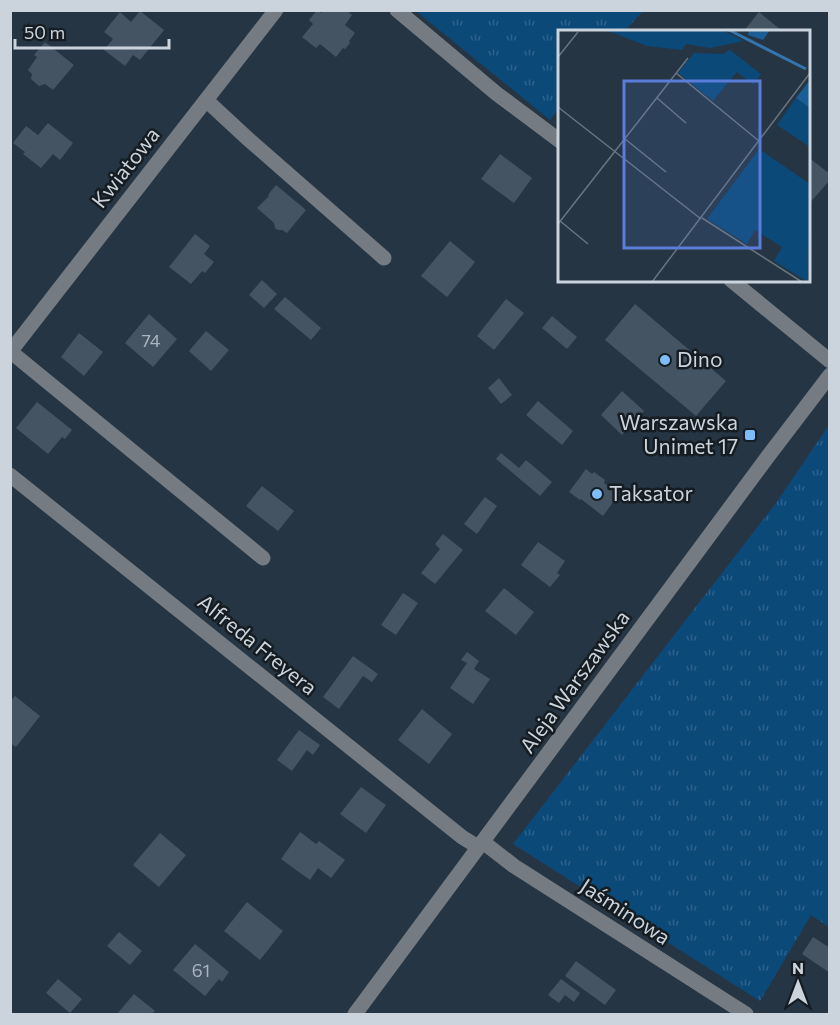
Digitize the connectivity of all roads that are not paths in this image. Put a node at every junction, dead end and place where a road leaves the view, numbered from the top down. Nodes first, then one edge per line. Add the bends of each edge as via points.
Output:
1 (276, 10) edge
2 (397, 10) edge
3 (206, 100) junction
4 (558, 140) edge
5 (384, 258) dead end
6 (733, 282) edge
7 (11, 352) edge
8 (830, 361) edge
9 (830, 375) edge
10 (10, 475) edge
11 (263, 558) dead end
12 (481, 845) junction
13 (356, 1014) edge
14 (746, 1014) edge

1 - 3 street, Kwiatowa
2 - 4 street
3 - 5 street
3 - 7 street, Kwiatowa
6 - 8 street
7 - 11 street
9 - 12 street, Aleja Warszawska
10 - 12 street, Alfreda Freyera via 462,837
12 - 13 street, Aleja Warszawska
12 - 14 street, Jaśminowa

